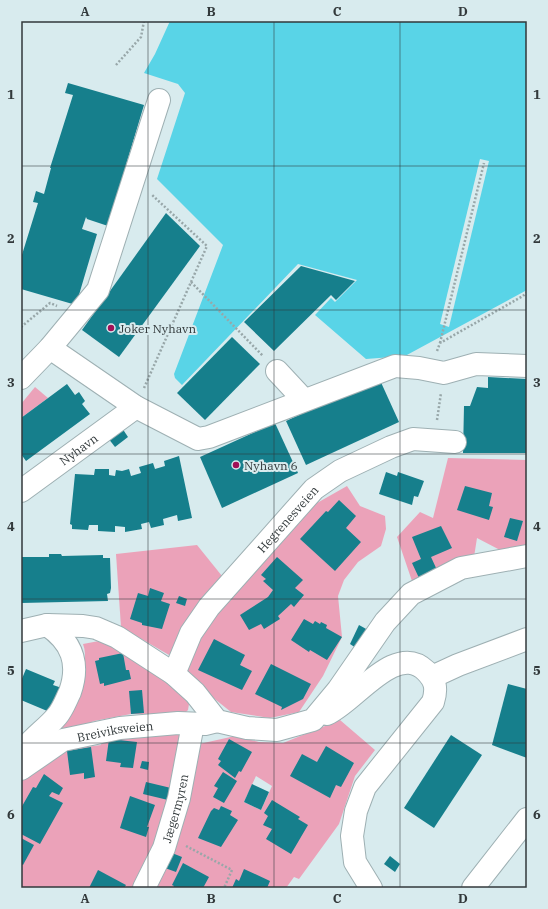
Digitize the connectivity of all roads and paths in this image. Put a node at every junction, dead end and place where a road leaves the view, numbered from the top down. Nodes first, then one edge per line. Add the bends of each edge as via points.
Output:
1 (144, 21) edge
2 (116, 65) dead end
3 (159, 100) dead end
4 (484, 163) dead end
5 (134, 178) junction
6 (191, 282) junction
7 (527, 292) edge
8 (440, 343) junction
9 (50, 348) junction
10 (527, 366) edge
11 (277, 371) joint
12 (437, 372) junction
13 (21, 378) edge
14 (304, 400) junction
15 (136, 407) junction
16 (434, 440) junction
17 (455, 442) dead end
18 (21, 491) edge
19 (527, 556) edge
20 (47, 625) junction
21 (21, 630) edge
22 (527, 639) edge
23 (174, 674) junction
24 (432, 677) junction
25 (313, 720) junction
26 (217, 721) junction
27 (193, 724) junction
28 (21, 768) edge
29 (527, 819) edge
30 (167, 836) junction
31 (144, 888) edge
32 (224, 888) edge
33 (371, 888) edge
34 (473, 888) edge

1 - 2 path via 141,37
3 - 5 street
4 - 8 path
5 - 6 path via 208,246
5 - 9 street via 98,290
6 - 11 path
6 - 15 path
7 - 8 path
8 - 12 path
9 - 13 street
9 - 15 street
10 - 12 street via 476,364
11 - 14 street
12 - 14 street via 395,366
12 - 16 path
14 - 15 street via 209,437 198,438
15 - 18 street, Nyhavn
16 - 17 street, Hegrenesveien
16 - 23 street, Hegrenesveien via 413,439 392,447 340,472 314,489 209,607 191,633
19 - 25 street via 461,568 411,594 385,622 338,690
20 - 21 street
20 - 23 street via 96,628 117,637
20 - 28 street, Breiviksveien via 68,644 73,657 74,674 63,708 25,748
22 - 24 street
23 - 26 street via 195,693
24 - 25 street via 423,668 409,662 395,664 378,674 330,713
24 - 33 street via 437,689 433,702 365,787 356,811 352,836 355,862
25 - 26 street via 277,730 247,728
26 - 27 street, Breiviksveien
27 - 28 street, Breiviksveien via 120,728 62,740
27 - 30 street, Jægermyren via 179,798
29 - 34 street
30 - 31 street, Jægermyren
30 - 32 path via 232,870

